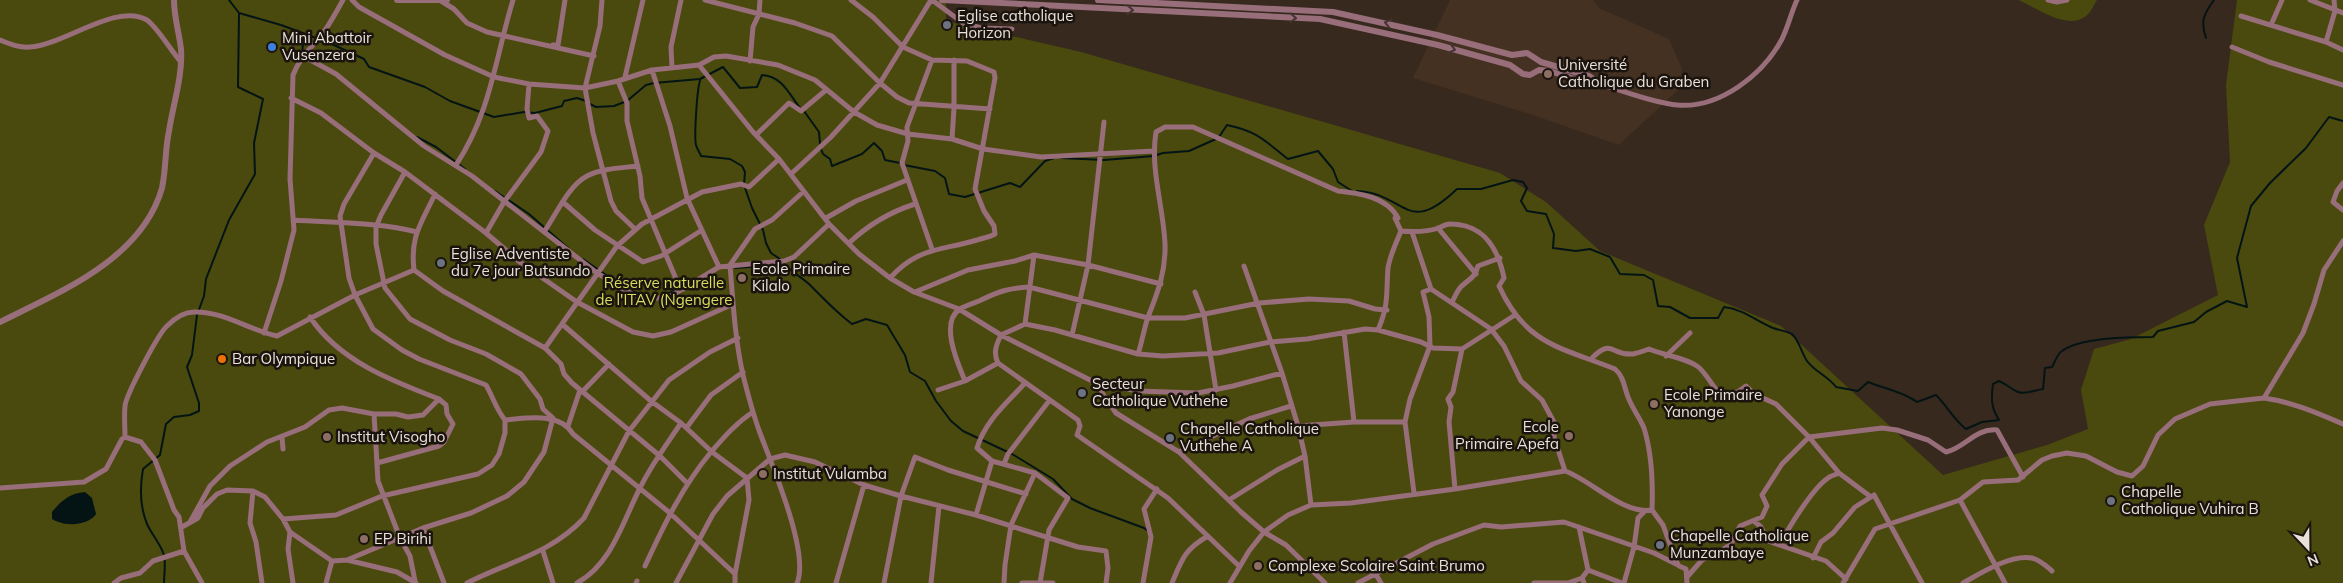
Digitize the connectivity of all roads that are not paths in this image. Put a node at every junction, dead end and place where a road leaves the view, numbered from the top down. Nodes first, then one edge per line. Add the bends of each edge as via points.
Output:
1 (174, 0) edge
2 (343, 0) edge
3 (352, 0) edge
4 (397, 0) edge
5 (447, 0) edge
6 (513, 0) edge
7 (565, 0) edge
8 (602, 0) edge
9 (643, 0) edge
10 (681, 0) edge
11 (705, 0) edge
12 (760, 0) edge
13 (851, 0) edge
14 (932, 0) edge
15 (942, 0) edge
16 (1098, 0) edge
17 (1797, 0) edge
18 (2048, 0) edge
19 (2067, 0) edge
20 (2282, 0) edge
21 (2310, 0) edge
22 (2334, 0) edge
23 (436, 1) edge
24 (2335, 11) junction
25 (2343, 13) edge
26 (759, 14) junction
27 (2241, 16) dead end
28 (2271, 25) junction
29 (1012, 29) dead end
30 (503, 34) junction
31 (0, 40) edge
32 (2326, 42) junction
33 (550, 46) junction
34 (903, 47) junction
35 (2232, 47) dead end
36 (2343, 50) edge
37 (1512, 55) junction
38 (303, 56) junction
39 (594, 56) junction
40 (932, 60) junction
41 (954, 60) junction
42 (750, 61) junction
43 (181, 62) junction
44 (1541, 62) junction
45 (699, 65) junction
46 (1510, 65) junction
47 (672, 68) junction
48 (652, 70) junction
49 (1539, 70) junction
50 (494, 77) junction
51 (625, 77) junction
52 (618, 81) junction
53 (880, 83) junction
54 (529, 84) junction
55 (1600, 84) junction
56 (2343, 85) edge
57 (585, 88) junction
58 (826, 90) junction
59 (291, 98) junction
60 (916, 104) junction
61 (954, 108) junction
62 (990, 109) junction
63 (854, 112) junction
64 (1104, 122) dead end
65 (908, 134) junction
66 (756, 136) junction
67 (952, 139) junction
68 (983, 149) junction
69 (374, 153) junction
70 (1154, 154) junction
71 (1101, 158) junction
72 (779, 159) junction
73 (456, 165) junction
74 (638, 166) junction
75 (604, 171) junction
76 (405, 172) junction
77 (791, 174) junction
78 (907, 180) junction
79 (2343, 183) edge
80 (803, 192) junction
81 (435, 194) junction
82 (688, 198) junction
83 (504, 202) junction
84 (564, 203) junction
85 (915, 204) junction
86 (2343, 210) edge
87 (826, 218) junction
88 (649, 219) junction
89 (293, 220) junction
90 (341, 223) junction
91 (829, 224) junction
92 (376, 226) junction
93 (1438, 228) junction
94 (635, 229) junction
95 (546, 230) junction
96 (702, 230) junction
97 (1401, 231) junction
98 (417, 232) junction
99 (1412, 232) junction
100 (486, 233) junction
101 (2343, 241) edge
102 (849, 243) junction
103 (618, 246) junction
104 (932, 249) junction
105 (665, 254) junction
106 (1034, 255) junction
107 (1500, 258) junction
108 (717, 265) junction
109 (730, 265) junction
110 (1088, 265) junction
111 (1244, 266) dead end
112 (414, 270) junction
113 (598, 271) junction
114 (1476, 274) junction
115 (890, 278) junction
116 (383, 284) junction
117 (1161, 284) junction
118 (1029, 286) junction
119 (684, 289) junction
120 (1431, 290) junction
121 (914, 292) junction
122 (1195, 292) dead end
123 (355, 295) junction
124 (1080, 300) junction
125 (577, 302) junction
126 (1452, 302) junction
127 (1259, 303) junction
128 (733, 304) junction
129 (959, 310) junction
130 (1386, 310) junction
131 (1204, 314) junction
132 (1515, 315) junction
133 (310, 317) junction
134 (1148, 318) junction
135 (0, 322) edge
136 (562, 324) junction
137 (1024, 324) junction
138 (1491, 329) junction
139 (1378, 330) junction
140 (1344, 332) junction
141 (264, 333) junction
142 (1690, 333) dead end
143 (1001, 335) junction
144 (1072, 335) junction
145 (738, 338) junction
146 (1270, 342) junction
147 (1430, 346) junction
148 (545, 348) junction
149 (1462, 348) junction
150 (1138, 354) junction
151 (1211, 354) junction
152 (1666, 356) junction
153 (1590, 359) junction
154 (998, 363) junction
155 (609, 364) junction
156 (743, 372) junction
157 (1282, 373) junction
158 (965, 381) junction
159 (1025, 384) junction
160 (1098, 384) junction
161 (938, 390) dead end
162 (1216, 390) junction
163 (581, 391) junction
164 (2264, 398) junction
165 (439, 399) junction
166 (1049, 400) junction
167 (651, 402) junction
168 (1291, 406) junction
169 (753, 412) junction
170 (374, 414) junction
171 (553, 418) junction
172 (505, 420) junction
173 (1354, 422) junction
174 (1405, 422) junction
175 (681, 423) junction
176 (2343, 424) edge
177 (568, 426) junction
178 (1298, 426) junction
179 (686, 427) junction
180 (629, 431) junction
181 (282, 436) junction
182 (125, 437) junction
183 (1809, 437) junction
184 (283, 449) dead end
185 (712, 452) junction
186 (1179, 452) junction
187 (660, 456) junction
188 (1305, 456) junction
189 (770, 459) junction
190 (992, 461) junction
191 (377, 463) junction
192 (610, 464) junction
193 (1004, 464) junction
194 (1565, 470) junction
195 (1035, 473) junction
196 (1839, 474) junction
197 (2023, 477) junction
198 (747, 478) junction
199 (984, 482) junction
200 (687, 483) junction
201 (864, 485) junction
202 (640, 487) junction
203 (0, 488) edge
204 (1157, 489) junction
205 (1455, 489) junction
206 (253, 491) junction
207 (1414, 493) junction
208 (1026, 494) junction
209 (382, 496) junction
210 (902, 496) junction
211 (1871, 497) junction
212 (1229, 500) junction
213 (1960, 500) junction
214 (1311, 505) junction
215 (939, 506) junction
216 (1652, 510) junction
217 (1645, 511) junction
218 (670, 512) junction
219 (976, 515) junction
220 (284, 519) junction
221 (1754, 521) junction
222 (190, 522) junction
223 (1891, 524) junction
224 (1011, 525) junction
225 (182, 527) junction
226 (1579, 527) junction
227 (423, 528) junction
228 (290, 532) junction
229 (1264, 532) junction
230 (1208, 536) junction
231 (400, 538) junction
232 (1048, 538) junction
233 (699, 540) junction
234 (1780, 545) junction
235 (1634, 547) junction
236 (543, 550) junction
237 (184, 551) junction
238 (1813, 558) junction
239 (347, 560) junction
240 (332, 561) junction
241 (645, 566) dead end
242 (1240, 566) junction
243 (1679, 566) junction
244 (1997, 566) junction
245 (1588, 570) junction
246 (2052, 571) dead end
247 (1375, 573) junction
248 (735, 574) junction
249 (1583, 580) edge
250 (1687, 580) edge
251 (1845, 581) edge
252 (416, 582) edge
253 (1040, 582) edge
254 (114, 583) edge
255 (202, 583) edge
256 (262, 583) edge
257 (293, 583) edge
258 (326, 583) edge
259 (444, 583) edge
260 (467, 583) edge
261 (552, 583) edge
262 (577, 583) edge
263 (676, 583) edge
264 (735, 583) edge
265 (798, 583) edge
266 (836, 583) edge
267 (884, 583) edge
268 (931, 583) edge
269 (1004, 583) edge
270 (1022, 583) edge
271 (1053, 583) edge
272 (1106, 583) edge
273 (1143, 583) edge
274 (1172, 583) edge
275 (1230, 583) edge
276 (1325, 583) edge
277 (1358, 583) edge
278 (1381, 583) edge
279 (1534, 583) edge
280 (1623, 583) edge
281 (1922, 583) edge
282 (1963, 583) edge
283 (2005, 583) edge

1 - 43 street
2 - 38 street via 320,37
3 - 50 street via 445,55
4 - 23 street
5 - 23 street
6 - 30 street
7 - 33 street via 558,45
8 - 39 street
9 - 51 street
10 - 47 street via 671,47
11 - 26 street
12 - 26 street
13 - 34 street
14 - 29 street via 963,23 981,28
14 - 34 street
15 -> 46 street via 1320,19
37 -> 16 street via 1333,12
17 - 55 street via 1774,51 1743,83 1722,96 1702,104 1676,105
18 - 19 street
20 - 28 street
21 - 24 street
22 - 24 street
23 - 30 street via 447,3 467,23 487,32
24 - 25 street
24 - 32 street
26 - 42 street via 753,27
26 - 53 street via 832,36
27 - 28 street
28 - 32 street
30 - 33 street
30 - 50 street
31 - 43 street via 22,47 40,46 104,20 134,15 151,24
32 - 36 street
33 - 39 street
34 - 40 street
34 - 53 street
35 - 56 street
37 - 44 street via 1527,53
37 - 46 street
38 - 59 street via 292,75
38 - 73 street via 336,74 424,146
39 - 57 street
40 - 41 street
40 - 60 street
41 - 61 street
41 - 62 street via 968,61 994,72
42 - 45 street via 726,56 714,57
42 - 58 street via 778,65 815,80
43 - 135 street via 165,150 162,187 136,237 91,273
44 - 49 street
44 - 55 street via 1588,76
45 - 47 street
45 - 66 street
46 - 49 street via 1523,74 1530,75
47 - 48 street
48 - 51 street
48 - 82 street
49 - 55 street
50 - 54 street
50 - 73 street via 480,122
51 - 52 street
52 - 57 street
52 - 74 street via 626,101 627,121
53 - 60 street via 897,97
53 - 63 street
54 - 57 street
54 - 83 street via 529,118 537,116 548,131 541,152
57 - 75 street
58 - 63 street
58 - 66 street via 803,110 789,103
59 - 69 street via 320,113
59 - 89 street
60 - 61 street
60 - 65 street via 907,127
61 - 62 street
61 - 67 street
62 - 68 street
63 - 65 street via 877,125
63 - 77 street
64 - 71 street
65 - 67 street
65 - 78 street via 902,163
66 - 72 street
67 - 68 street
68 - 71 street via 1041,157
68 - 104 street via 976,193 994,226 994,236
69 - 76 street
69 - 90 street via 344,204
70 - 71 street
70 - 97 street via 1156,132 1165,127 1193,128 1338,191 1361,193 1382,202 1395,212
70 - 117 street via 1165,244
71 - 110 street
72 - 77 street
72 - 82 street via 750,187 741,184
73 - 83 street
74 - 75 street
74 - 88 street via 642,198
75 - 84 street via 585,178
75 - 94 street via 616,211
76 - 81 street
76 - 92 street
77 - 80 street
78 - 85 street
78 - 87 street via 856,201
79 - 86 street via 2332,202
80 - 87 street
80 - 109 street via 772,220 761,225
81 - 98 street
81 - 100 street
82 - 88 street
82 - 96 street
83 - 95 street
83 - 100 street
84 - 95 street
84 - 103 street
85 - 102 street via 870,225
85 - 104 street
87 - 91 street
88 - 94 street
88 - 105 street
89 - 90 street
89 - 141 street via 293,237
90 - 92 street
90 - 123 street via 349,278
91 - 102 street
91 - 109 street via 794,257 783,262
92 - 98 street via 391,225
92 - 116 street
93 - 99 street
93 - 107 street via 1456,225 1485,236
93 - 114 street
94 - 103 street
95 - 113 street
96 - 105 street
96 - 108 street
97 - 99 street
97 - 130 street via 1388,266
98 - 112 street via 412,246
99 - 120 street
100 - 125 street via 521,263
101 - 164 street via 2324,270 2302,333
102 - 115 street
103 - 105 street via 643,262
103 - 113 street
104 - 115 street via 907,262
105 - 119 street via 678,286
106 - 110 street
106 - 118 street
106 - 121 street via 968,270
107 - 114 street via 1478,266
107 - 132 street via 1504,278 1499,286
108 - 109 street
108 - 119 street
109 - 128 street
110 - 117 street
110 - 124 street
111 - 127 street
112 - 116 street
112 - 148 street via 443,291
113 - 119 street via 632,294 646,299 669,297
113 - 125 street
114 - 126 street via 1462,285
115 - 121 street
116 - 123 street
116 - 171 street via 410,319 521,374 540,399 543,409
117 - 134 street
118 - 124 street
118 - 129 street via 1001,290
118 - 137 street
120 - 126 street
120 - 147 street via 1423,292 1429,317
121 - 129 street
122 - 131 street
123 - 133 street
123 - 172 street via 373,329 419,359 486,385 496,409
124 - 134 street
124 - 144 street
125 - 128 street via 633,332 653,336 671,332
125 - 136 street
126 - 138 street
127 - 130 street via 1317,300 1350,302
127 - 131 street
127 - 146 street
128 - 145 street
129 - 143 street
129 - 158 street via 950,330
130 - 139 street
131 - 134 street
131 - 151 street
132 - 138 street
132 - 153 street via 1548,344
133 - 141 street via 282,335
133 - 165 street via 334,344 380,376
134 - 150 street
136 - 148 street
136 - 155 street
137 - 143 street
137 - 144 street
138 - 149 street
138 - 194 street via 1504,346 1521,381 1542,399 1549,410
139 - 140 street
139 - 147 street
140 - 146 street
140 - 173 street
141 - 182 street via 218,315 192,311 178,317 166,326 141,367 125,404
142 - 152 street
143 - 154 street via 995,349
143 - 160 street
144 - 150 street
145 - 156 street
145 - 167 street via 669,380
146 - 151 street
146 - 157 street
147 - 149 street
147 - 174 street
148 - 163 street
149 - 205 street via 1453,392 1448,399
150 - 151 street
151 - 162 street
152 - 153 street via 1649,349 1633,354 1608,347
152 - 183 street via 1700,367 1722,397 1729,398 1746,386 1754,394 1776,404
153 - 216 street via 1620,373 1643,427 1653,484
154 - 158 street
154 - 159 street
155 - 163 street
155 - 167 street
156 - 169 street
156 - 179 street via 711,395
157 - 162 street
157 - 168 street
158 - 161 street
159 - 166 street
159 - 190 street via 990,419 982,433 979,451
160 - 162 street via 1138,391 1198,393
160 - 186 street via 1116,414
163 - 177 street
163 - 180 street
164 - 176 street via 2307,409
164 - 197 street via 2210,404 2175,419 2158,435 2143,466 2132,476 2086,456 2067,453 2042,460
165 - 170 street via 423,415
165 - 191 street via 446,405 453,424 444,442
166 - 193 street
166 - 204 street via 1078,420 1077,435
167 - 175 street
167 - 180 street
168 - 178 street
168 - 186 street via 1249,419
169 - 185 street via 731,428
169 - 189 street
170 - 181 street via 342,408 329,410 305,427
170 - 191 street
171 - 172 street
171 - 177 street
171 - 227 street via 544,452 518,489 471,513
172 - 209 street via 499,454 492,465 478,474
173 - 174 street
173 - 178 street
174 - 207 street
175 - 179 street
175 - 187 street
177 - 192 street via 573,434
178 - 188 street
179 - 185 street
180 - 187 street
180 - 192 street
181 - 184 street
181 - 222 street via 252,450 217,477
182 - 203 street via 106,469 89,480
182 - 225 street via 141,442 155,460
183 - 196 street
183 - 197 street via 1882,428 1928,440 1946,452 1978,433 1997,430
183 - 221 street via 1771,480 1762,495 1768,506 1762,517
185 - 198 street
185 - 200 street
186 - 212 street
187 - 200 street
187 - 202 street
188 - 212 street
188 - 214 street
189 - 198 street
189 - 201 street via 796,456
189 - 265 street via 787,505 799,557
190 - 193 street
190 - 199 street
191 - 209 street
192 - 202 street
192 - 236 street via 584,518 566,536
193 - 195 street
194 - 205 street
194 - 217 street via 1620,503
195 - 208 street
195 - 232 street via 1068,498 1049,530
196 - 211 street
196 - 234 street via 1828,477 1811,496
197 - 213 street via 1983,482
198 - 233 street via 717,508
198 - 248 street via 749,500
199 - 208 street
199 - 210 street via 915,457
199 - 219 street
200 - 218 street
201 - 210 street
201 - 266 street
202 - 218 street
202 - 262 street via 613,545
204 - 230 street
204 - 273 street via 1144,508 1151,538
205 - 207 street
206 - 220 street via 265,496
206 - 222 street via 227,490 217,494 198,518
206 - 256 street via 250,523
207 - 214 street via 1351,503
208 - 224 street
209 - 220 street via 336,515
209 - 231 street
210 - 215 street
210 - 267 street
211 - 223 street via 1874,495 1881,504
211 - 238 street via 1855,507 1821,542
212 - 229 street
213 - 223 street
213 - 244 street
214 - 229 street via 1288,515
215 - 219 street
215 - 268 street
216 - 217 street
216 - 243 street via 1664,525 1672,555
217 - 235 street via 1638,518
218 - 233 street
218 - 241 street
219 - 224 street
220 - 228 street
221 - 234 street via 1761,526 1766,539
221 - 250 street via 1740,526 1730,544 1702,560
222 - 225 street
223 - 251 street via 1875,529
223 - 281 street
224 - 232 street
224 - 269 street
225 - 237 street
226 - 235 street
226 - 245 street
226 - 247 street via 1557,522 1484,525 1433,544
227 - 231 street
227 - 259 street
228 - 240 street
228 - 257 street via 288,549
229 - 242 street
229 - 276 street via 1286,545
230 - 242 street
230 - 274 street via 1194,544 1182,558
231 - 239 street
231 - 252 street via 410,556
232 - 253 street
232 - 272 street via 1106,551
233 - 248 street
233 - 263 street
234 - 238 street
235 - 243 street
235 - 280 street
236 - 260 street
236 - 261 street
237 - 254 street via 153,561 140,573
237 - 255 street
238 - 251 street via 1826,561
239 - 240 street
239 - 252 street via 397,572
240 - 258 street
242 - 275 street
243 - 250 street via 1686,569
244 - 246 street via 2020,558 2031,558
244 - 282 street
244 - 283 street
245 - 249 street
245 - 280 street
247 - 277 street
247 - 278 street
248 - 264 street
249 - 279 street
253 - 270 street
253 - 271 street

